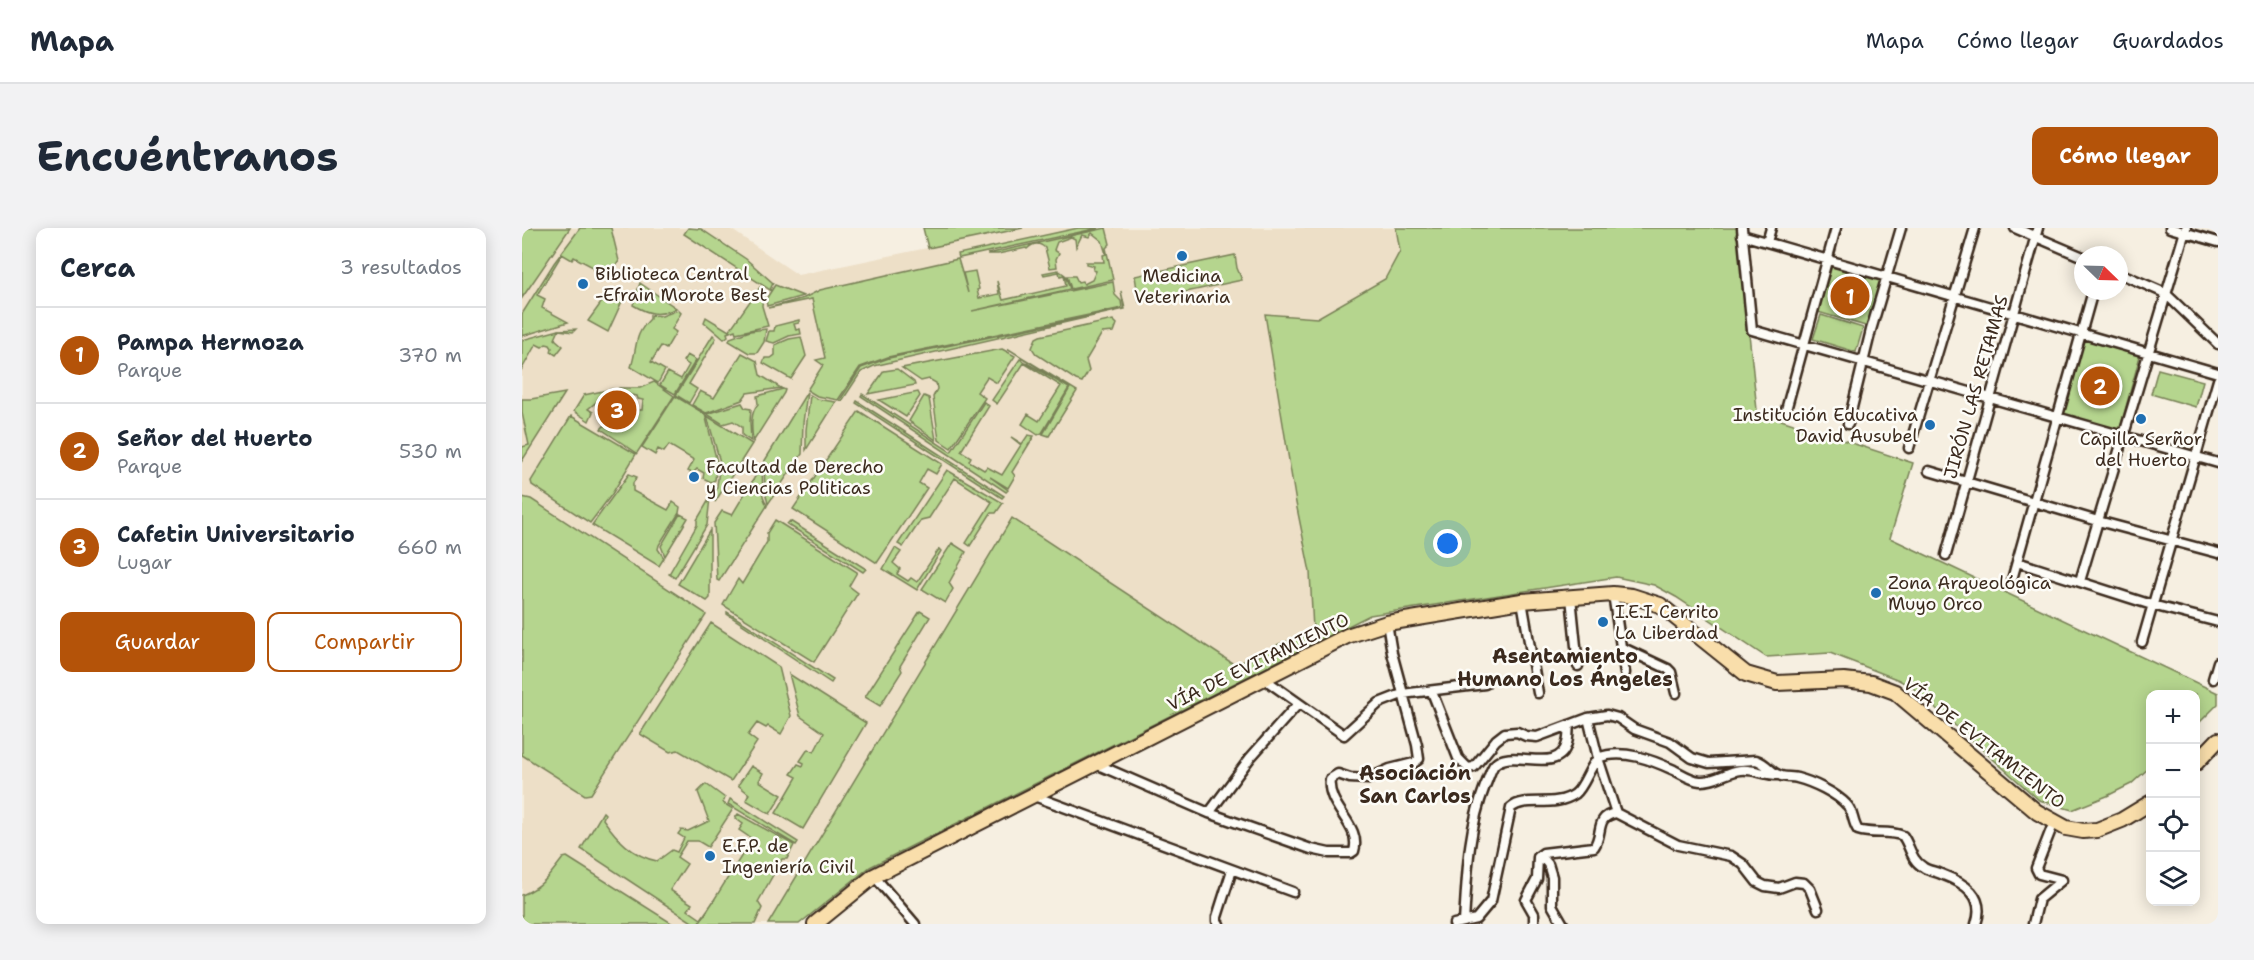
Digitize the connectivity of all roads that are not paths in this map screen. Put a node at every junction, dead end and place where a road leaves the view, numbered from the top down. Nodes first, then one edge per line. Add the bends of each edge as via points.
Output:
1 (1771, 228) edge
2 (1836, 228) edge
3 (1902, 228) edge
4 (1975, 228) edge
5 (2015, 228) edge
6 (2170, 228) edge
7 (1742, 231) edge
8 (2185, 231) edge
9 (2037, 232) edge
10 (1767, 242) junction
11 (2218, 242) edge
12 (2074, 252) edge
13 (1827, 259) junction
14 (1887, 277) junction
15 (2128, 277) edge
16 (2165, 293) junction
17 (1953, 297) junction
18 (2090, 300) edge
19 (2013, 314) junction
20 (2080, 334) junction
21 (1804, 344) junction
22 (2218, 344) edge
23 (2147, 353) junction
24 (1864, 361) junction
25 (2218, 373) edge
26 (2218, 380) edge
27 (1930, 382) junction
28 (1990, 398) junction
29 (1786, 410) dead end
30 (2057, 417) junction
31 (1848, 424) dead end
32 (2122, 437) junction
33 (1909, 448) dead end
34 (2194, 456) junction
35 (2218, 463) edge
36 (1929, 471) dead end
37 (1966, 483) junction
38 (2035, 502) junction
39 (2098, 521) junction
40 (2171, 540) junction
41 (2218, 553) edge
42 (1946, 555) dead end
43 (2017, 562) junction
44 (2080, 582) junction
45 (2011, 583) dead end
46 (1613, 594) junction
47 (1570, 597) junction
48 (1522, 601) junction
49 (2152, 605) junction
50 (2218, 622) edge
51 (1387, 623) junction
52 (2142, 642) dead end
53 (1621, 647) junction
54 (2218, 662) edge
55 (1578, 666) dead end
56 (1625, 673) dead end
57 (1263, 678) junction
58 (2213, 680) dead end
59 (1485, 684) dead end
60 (1432, 692) junction
61 (1538, 693) dead end
62 (1676, 693) dead end
63 (1402, 694) junction
64 (1298, 704) junction
65 (1588, 718) junction
66 (1569, 725) junction
67 (2218, 740) edge
68 (1598, 758) junction
69 (2200, 759) edge
70 (1096, 764) junction
71 (1777, 775) junction
72 (1034, 796) junction
73 (2146, 806) edge
74 (1209, 813) junction
75 (1616, 813) junction
76 (2054, 822) junction
77 (1540, 855) junction
78 (1232, 870) junction
79 (874, 876) junction
80 (1293, 892) dead end
81 (1818, 909) dead end
82 (1464, 922) junction
83 (815, 924) edge
84 (915, 924) edge
85 (1219, 924) edge
86 (1454, 924) edge
87 (1534, 924) edge
88 (1563, 924) edge
89 (1976, 924) edge
90 (2032, 924) edge

1 - 10 street
2 - 13 street
3 - 14 street
4 - 17 street
5 - 9 street
6 - 8 street
7 - 10 street
7 - 21 street via 1752,330
8 - 11 street
8 - 16 street
9 - 12 street
9 - 19 street, JIRÓN LAS RETAMAS
10 - 13 street
13 - 14 street
13 - 21 street
14 - 17 street
14 - 24 street
15 - 16 street
16 - 22 street
16 - 23 street
17 - 19 street
17 - 27 street
18 - 20 street
19 - 20 street
19 - 28 street, JIRÓN LAS RETAMAS
20 - 23 street
20 - 30 street
21 - 24 street
21 - 29 street
23 - 25 street
23 - 32 street
24 - 27 street
24 - 31 street
26 - 34 street
27 - 28 street
27 - 33 street
28 - 30 street
28 - 37 street, JIRÓN LAS RETAMAS
30 - 32 street
30 - 38 street
32 - 34 street
32 - 39 street
34 - 35 street
34 - 40 street
36 - 37 street
37 - 38 street
37 - 42 street, JIRÓN LAS RETAMAS
38 - 39 street
38 - 43 street
39 - 40 street
39 - 44 street
40 - 41 street
40 - 49 street
43 - 44 street
43 - 45 street
44 - 49 street
46 - 47 highway, VÍA DE EVITAMIENTO
46 - 53 street
46 - 76 highway, VÍA DE EVITAMIENTO via 1660,606 1746,674 1777,683 1871,683 1895,692 2037,812
47 - 48 highway, VÍA DE EVITAMIENTO
47 - 55 street
48 - 51 highway, VÍA DE EVITAMIENTO
48 - 61 street
49 - 50 street
49 - 52 street
51 - 57 highway, VÍA DE EVITAMIENTO via 1347,636
51 - 63 street
53 - 56 street
53 - 62 street via 1668,669
54 - 58 street
57 - 64 street
57 - 70 highway, VÍA DE EVITAMIENTO
59 - 60 street
60 - 63 street
60 - 66 street via 1458,758 1468,768 1474,767 1500,735 1517,732 1537,737
63 - 64 street via 1379,703 1344,735
63 - 74 street via 1419,759 1368,779 1338,774 1330,779 1330,795 1352,829 1354,850 1320,852
64 - 74 street via 1250,758
65 - 66 street
65 - 68 street
65 - 71 street via 1613,717 1709,763 1756,760
66 - 82 street via 1567,745 1558,756 1547,760 1507,759 1492,768 1471,837
67 - 69 highway
68 - 71 street via 1613,754 1640,758 1699,781 1740,770
68 - 75 street
68 - 82 street via 1575,793 1553,803 1521,802 1511,808 1493,895 1478,917
70 - 72 highway, VÍA DE EVITAMIENTO
70 - 74 street
71 - 89 street via 1797,778 1839,798 1849,806 1858,830 1896,832 1903,836 1914,860 1922,867 1962,885 1976,897 1980,903
72 - 78 street
72 - 79 highway, VÍA DE EVITAMIENTO
73 - 76 highway, VÍA DE EVITAMIENTO via 2097,830 2066,828
75 - 77 street via 1603,819 1594,847
75 - 81 street via 1678,845 1731,856 1765,886 1779,888 1804,883
76 - 90 street via 2036,868 2039,874 2062,880 2039,899
77 - 87 street via 1536,862 1537,879 1526,900 1534,914
77 - 88 street via 1548,864 1552,905
78 - 80 street
78 - 85 street via 1217,917
79 - 83 highway, VÍA DE EVITAMIENTO
79 - 84 street
82 - 86 street

